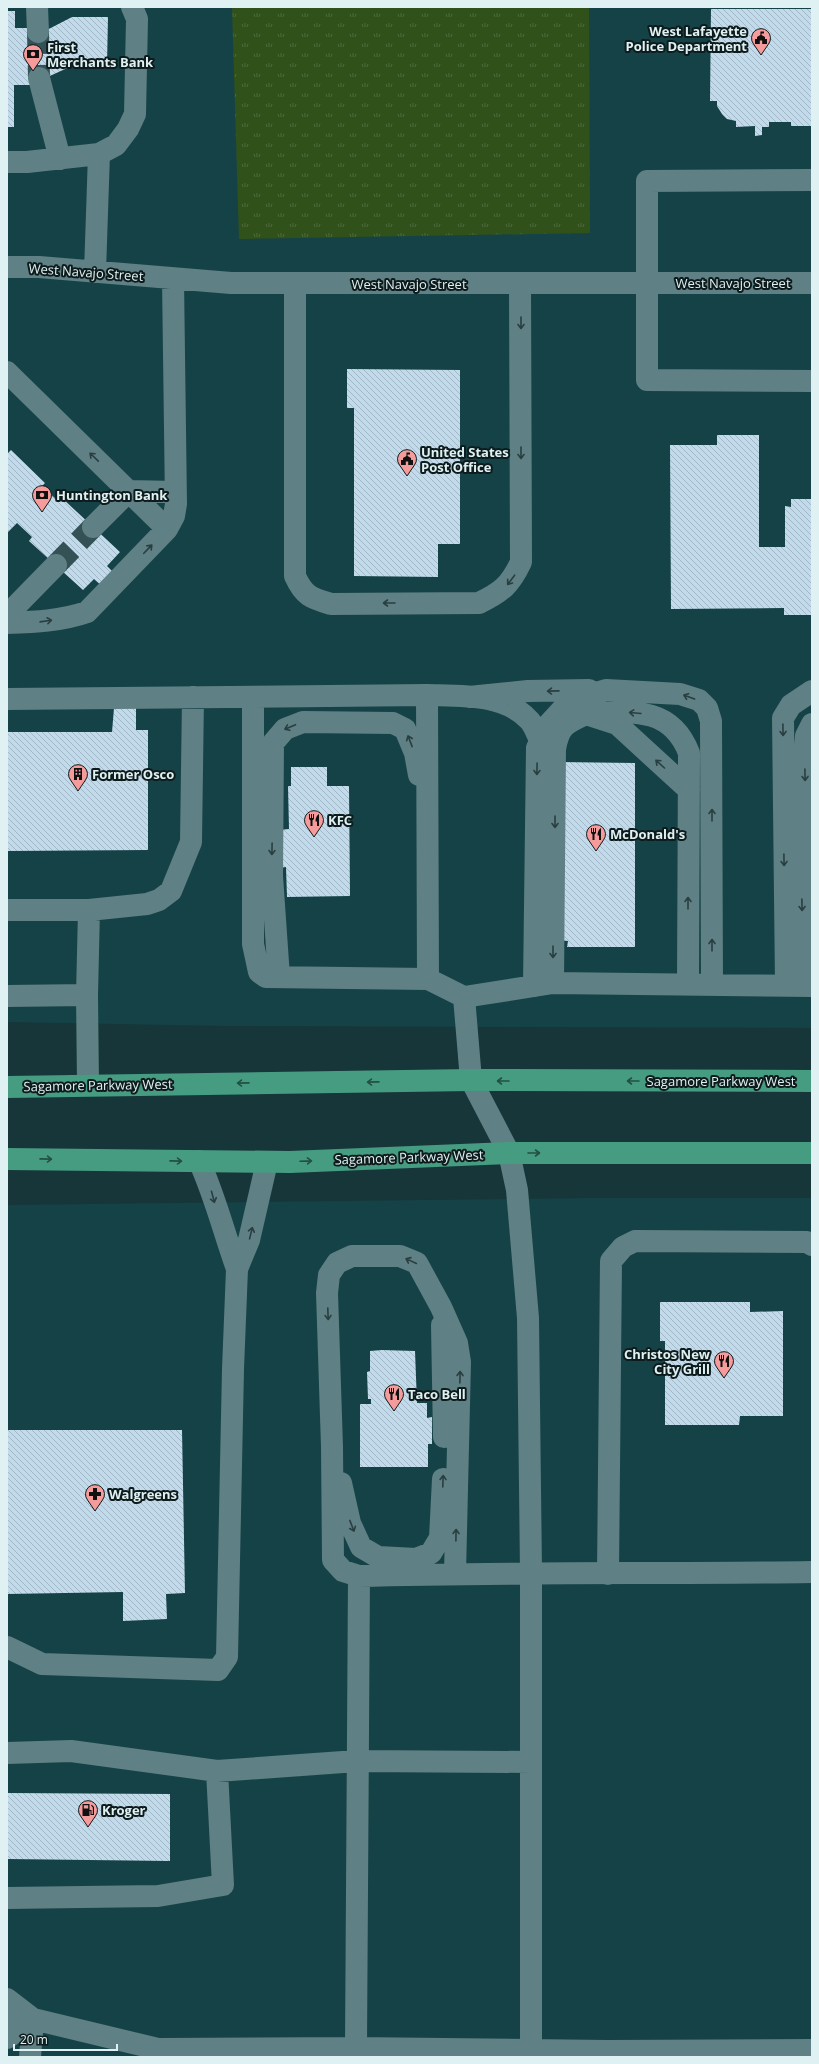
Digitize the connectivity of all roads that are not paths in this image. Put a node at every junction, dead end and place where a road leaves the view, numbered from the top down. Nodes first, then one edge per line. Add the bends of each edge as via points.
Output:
1 (37, 7) edge
2 (132, 7) edge
3 (38, 32) tunnel mouth
4 (39, 78) tunnel mouth
5 (99, 154) junction
6 (60, 159) junction
7 (7, 162) edge
8 (812, 180) edge
9 (7, 267) edge
10 (95, 272) junction
11 (173, 280) junction
12 (295, 283) junction
13 (812, 283) edge
14 (520, 284) junction
15 (646, 284) junction
16 (7, 372) edge
17 (812, 381) edge
18 (129, 491) junction
19 (176, 492) junction
20 (93, 527) tunnel mouth
21 (167, 529) junction
22 (56, 565) tunnel mouth
23 (7, 615) edge
24 (7, 623) edge
25 (606, 690) junction
26 (812, 691) edge
27 (427, 695) junction
28 (193, 697) junction
29 (253, 697) junction
30 (469, 697) junction
31 (7, 699) edge
32 (586, 714) junction
33 (812, 724) edge
34 (540, 740) junction
35 (689, 790) junction
36 (428, 820) junction
37 (7, 910) edge
38 (88, 910) junction
39 (279, 977) junction
40 (428, 978) junction
41 (688, 984) junction
42 (712, 984) junction
43 (544, 985) junction
44 (800, 986) edge
45 (87, 995) junction
46 (7, 996) edge
47 (464, 997) junction
48 (471, 1080) junction
49 (812, 1080) edge
50 (88, 1086) junction
51 (7, 1087) edge
52 (509, 1153) junction
53 (812, 1153) edge
54 (7, 1159) edge
55 (199, 1161) junction
56 (267, 1162) junction
57 (812, 1245) edge
58 (237, 1269) junction
59 (441, 1307) junction
60 (332, 1447) junction
61 (531, 1572) junction
62 (812, 1572) edge
63 (455, 1574) junction
64 (608, 1574) junction
65 (359, 1576) junction
66 (7, 1647) edge
67 (7, 1753) edge
68 (357, 1761) junction
69 (531, 1762) junction
70 (217, 1771) junction
71 (7, 1898) edge
72 (7, 1999) edge
73 (7, 2016) edge
74 (33, 2020) junction
75 (7, 2038) edge
76 (356, 2048) junction
77 (531, 2050) junction
78 (812, 2050) edge
79 (214, 2053) edge
80 (30, 2057) edge

1 - 3 street
2 - 5 street via 137,19 135,114 116,145
4 - 6 street
5 - 6 street
5 - 10 street
6 - 7 street
8 - 15 street via 647,180
9 - 10 street, West Navajo Street
10 - 11 street, West Navajo Street
11 - 12 street, West Navajo Street
11 - 19 street
12 - 14 street, West Navajo Street
14 -> 12 street via 521,562 512,580 499,593 479,603 331,604 313,599 301,589 295,576
13 - 15 street, West Navajo Street
14 - 15 street, West Navajo Street
15 - 17 street via 647,380
18 -> 16 street
18 - 19 street
18 - 20 street
18 - 21 street
19 - 21 street via 174,516
24 -> 21 street via 70,618 87,612
22 - 23 street
25 -> 30 street via 528,691
25 - 34 street via 570,701 547,726
42 -> 25 street via 711,720 707,708 699,700 680,694
26 -> 44 street via 791,705 783,718
27 - 29 street
27 - 30 street
27 - 36 street
28 - 29 street
28 - 31 street
28 - 38 street via 191,842 171,891 159,900 147,904
29 - 39 street via 253,944 259,972 266,977
30 - 34 street via 493,700 519,710 531,722
35 -> 32 street via 617,724
35 -> 32 street via 688,753 684,740 673,727 648,714
32 -> 43 street via 561,728 555,748
33 -> 44 street via 806,736 805,748 806,854 802,873
34 -> 43 street via 537,748
41 -> 35 street
36 -> 39 street via 414,753 405,729 393,723 341,722 303,722 285,729 273,743 272,876
36 - 40 street
37 - 38 street
38 - 45 street
39 - 40 street
40 - 47 street
41 - 42 street
41 - 43 street
42 - 44 street
43 - 47 street
45 - 46 street
45 - 50 street
47 - 48 street
49 -> 48 highway, Sagamore Parkway West
48 -> 50 highway, Sagamore Parkway West
48 - 52 street
50 - 51 highway, Sagamore Parkway West
52 -> 53 highway, Sagamore Parkway West
56 -> 52 highway, Sagamore Parkway West
52 - 61 street via 517,1190 528,1318
54 -> 55 highway, Sagamore Parkway West
55 - 56 highway, Sagamore Parkway West
55 -> 58 street
58 -> 56 street via 249,1240
57 - 64 street via 807,1242 635,1241 623,1247 612,1260
58 - 66 street via 227,1657 218,1670 42,1664
59 -> 60 street via 417,1263 400,1256 352,1256 337,1263 329,1275 327,1293
60 -> 59 street via 350,1523 361,1547 378,1557 416,1559 431,1553 440,1538 444,1444
63 -> 59 street via 460,1362 457,1343
60 - 65 street via 333,1560 343,1571
61 - 63 street
61 - 64 street
61 - 69 street
62 - 64 street
63 - 65 street
65 - 68 street
67 - 70 street via 71,1751
68 - 69 street
68 - 70 street
68 - 76 street
69 - 77 street
70 - 71 street via 224,1885 158,1896
72 - 74 street
73 - 74 street
74 - 75 street
74 - 79 street via 158,2049
74 - 80 street
76 - 77 street
76 - 79 street
77 - 78 street

